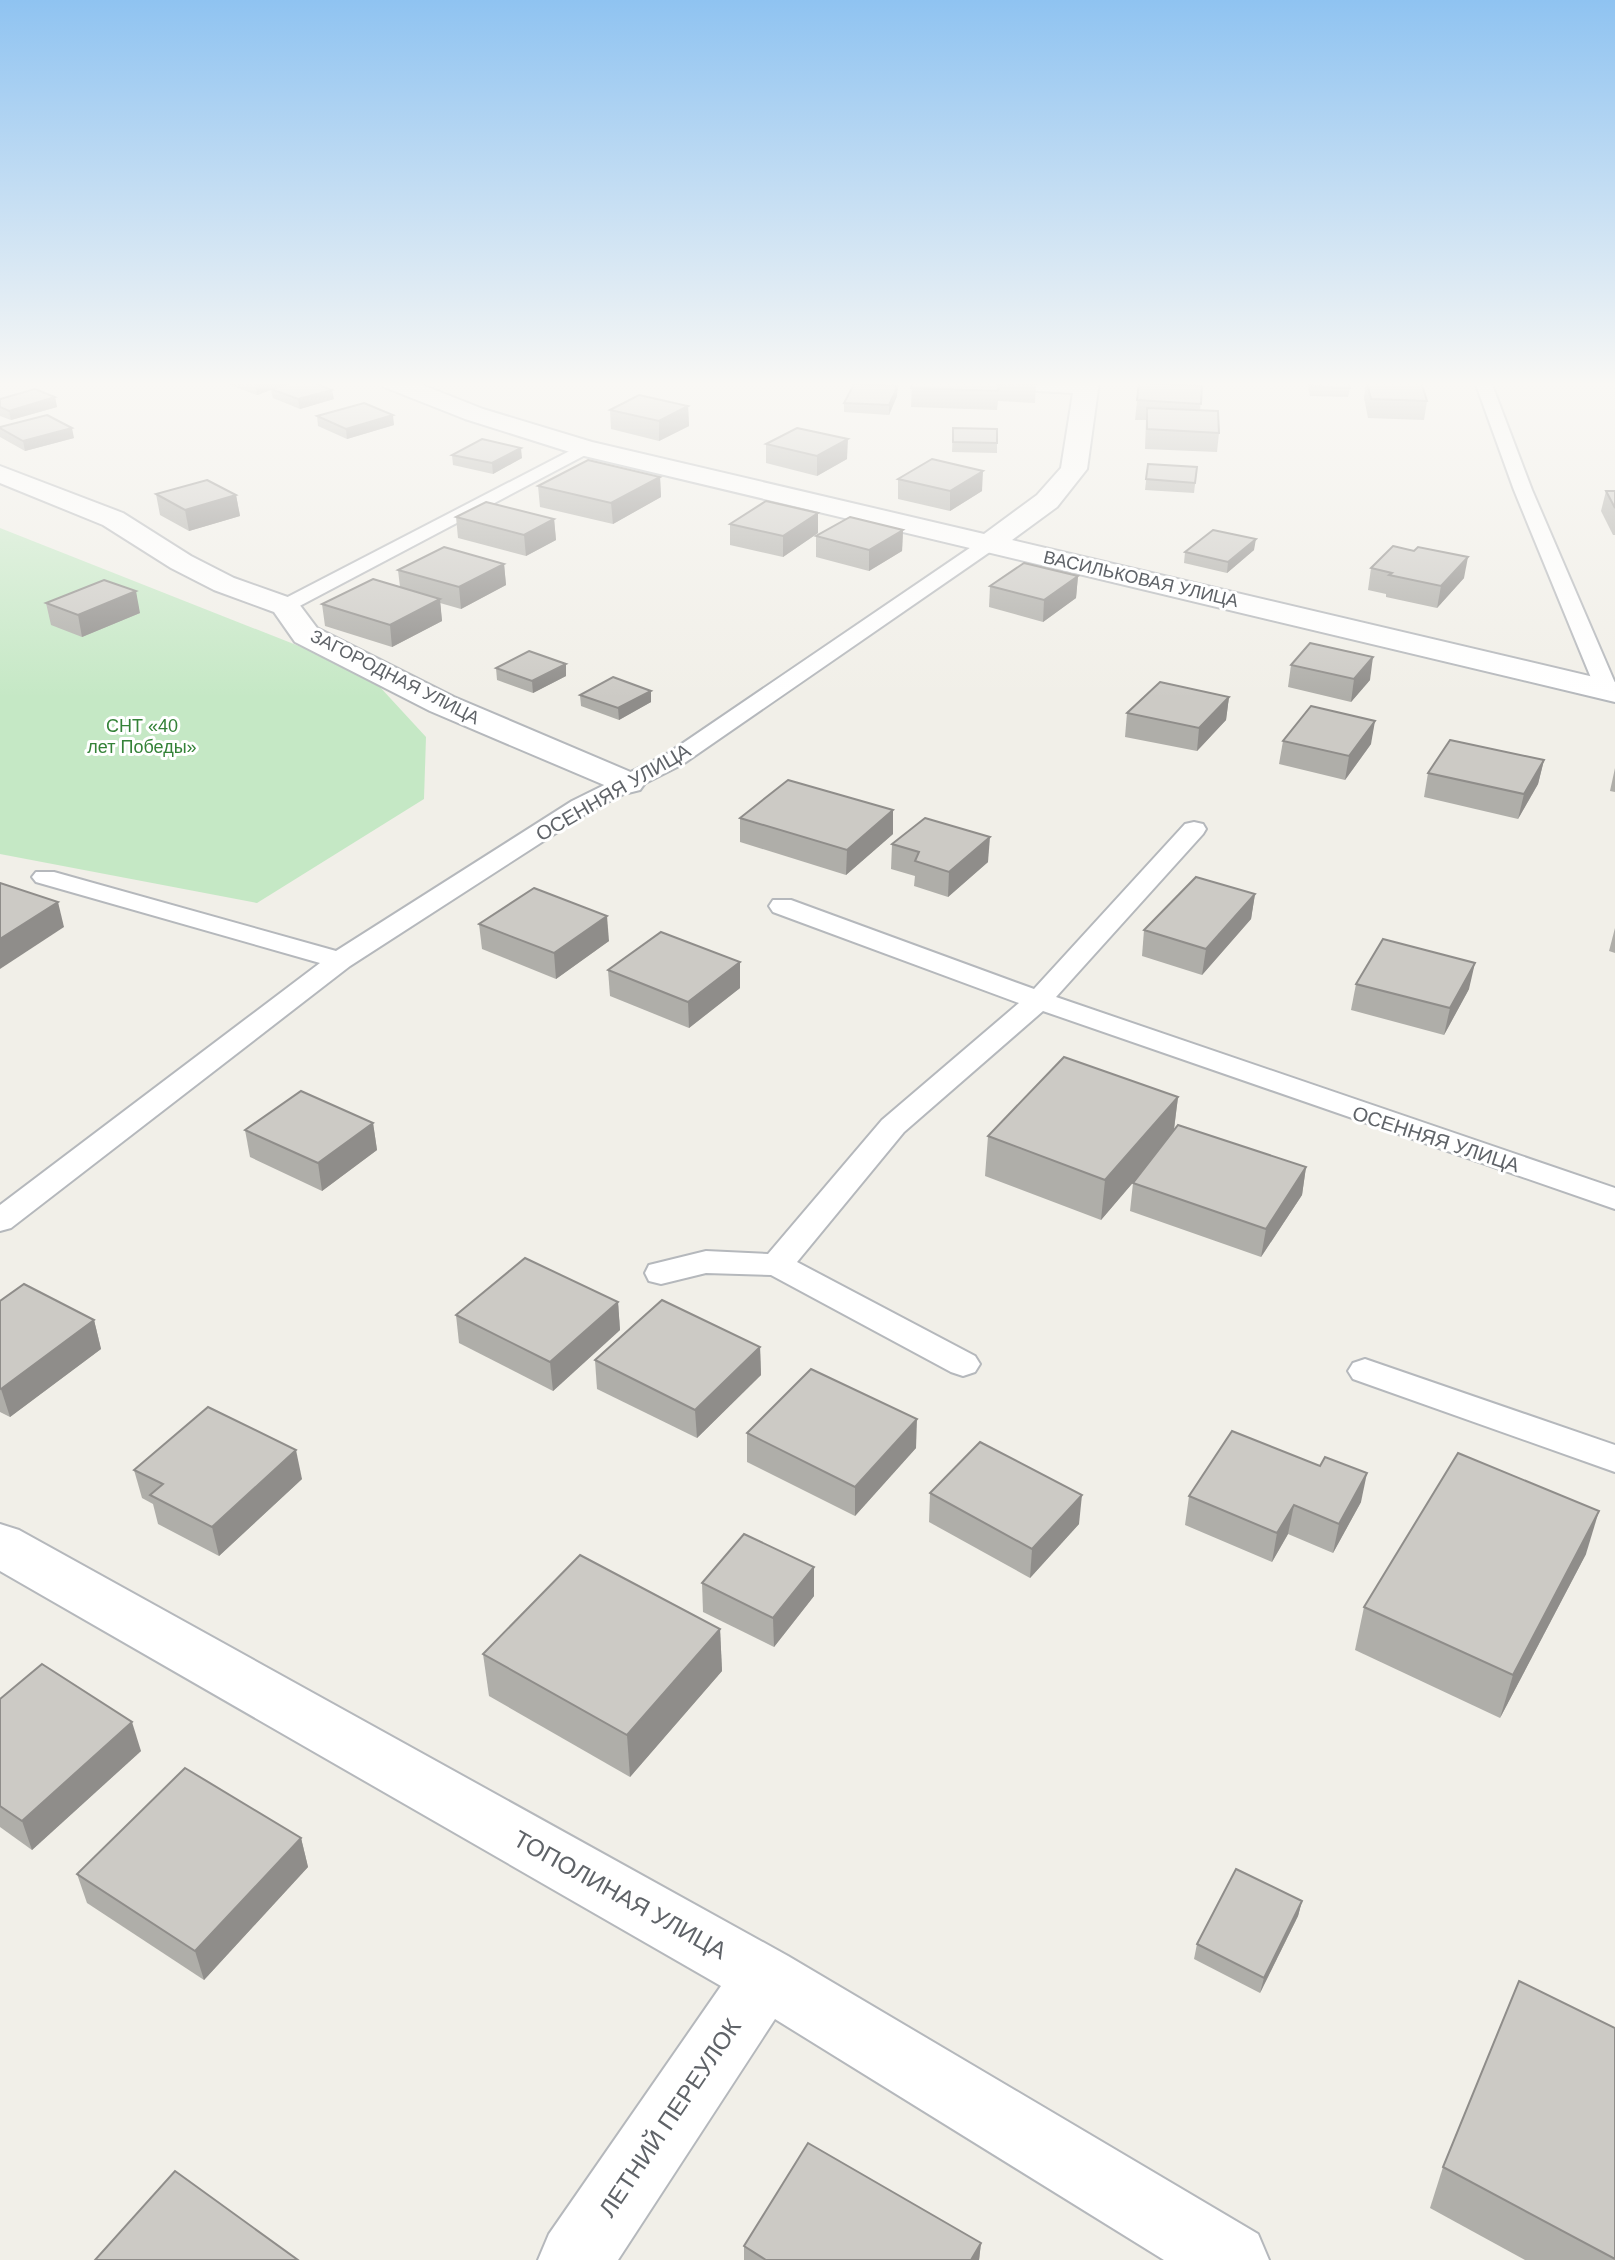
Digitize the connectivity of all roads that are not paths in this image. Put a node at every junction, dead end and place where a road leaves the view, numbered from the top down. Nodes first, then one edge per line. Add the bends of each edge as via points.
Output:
1 (34, 487) edge
2 (510, 487) edge
3 (753, 487) edge
4 (1058, 487) edge
5 (1522, 487) edge
6 (990, 543) junction
7 (285, 606) junction
8 (1611, 691) edge
9 (628, 783) junction
10 (1194, 829) dead end
11 (45, 877) dead end
12 (782, 906) dead end
13 (340, 960) junction
14 (1037, 1002) junction
15 (1615, 1199) edge
16 (0, 1221) edge
17 (777, 1265) junction
18 (661, 1273) dead end
19 (963, 1364) dead end
20 (1365, 1371) dead end
21 (1615, 1459) edge
22 (0, 1545) edge
23 (765, 1977) junction
24 (575, 2260) edge
25 (1232, 2260) edge

1 - 7 street via 113,519 224,584
2 - 7 lane
3 - 6 street, ВАСИЛЬКОВАЯ УЛИЦА
4 - 6 street, ОСЕННЯЯ УЛИЦА
5 - 8 lane
6 - 8 street, ВАСИЛЬКОВАЯ УЛИЦА
6 - 9 lane, ОСЕННЯЯ УЛИЦА via 675,759
7 - 9 street, ЗАГОРОДНАЯ УЛИЦА via 306,635 442,704
9 - 13 lane, ОСЕННЯЯ УЛИЦА via 581,806
10 - 14 lane
11 - 13 lane
12 - 14 lane, ОСЕННЯЯ УЛИЦА
13 - 16 lane, ОСЕННЯЯ УЛИЦА
14 - 15 lane, ОСЕННЯЯ УЛИЦА
14 - 17 lane via 893,1126
17 - 18 lane via 706,1262
17 - 19 lane
20 - 21 lane
22 - 23 street, ТОПОЛИНАЯ УЛИЦА
23 - 24 street, ЛЕТНИЙ ПЕРЕУЛОК
23 - 25 street, ТОПОЛИНАЯ УЛИЦА

